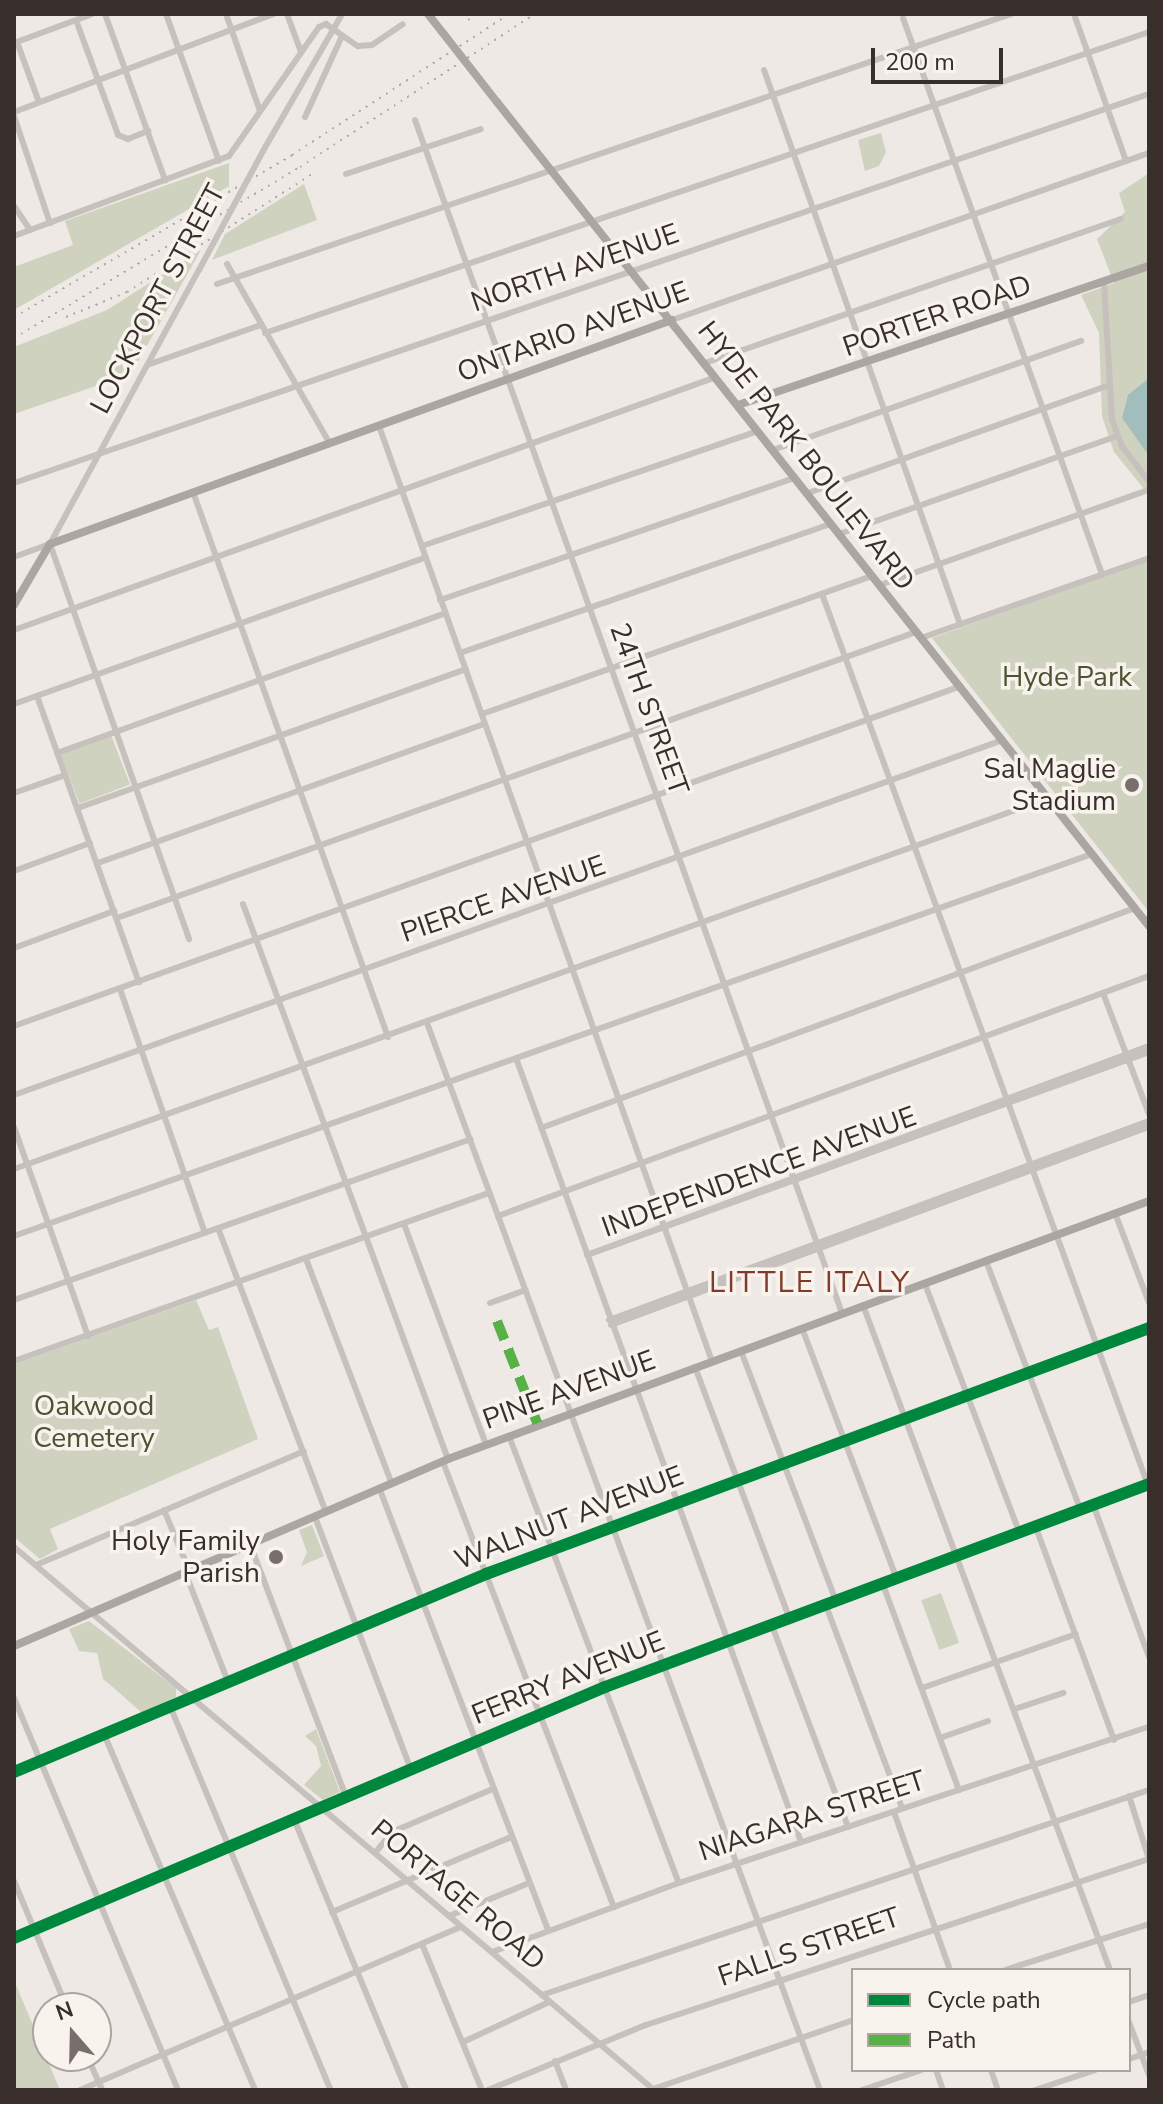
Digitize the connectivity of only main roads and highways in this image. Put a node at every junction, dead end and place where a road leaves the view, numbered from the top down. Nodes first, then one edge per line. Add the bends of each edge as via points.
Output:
1 (428, 14) edge
2 (1149, 266) edge
3 (672, 320) junction
4 (738, 405) junction
5 (50, 544) joint
6 (14, 605) edge
7 (1149, 926) edge
8 (1149, 1201) edge
9 (1149, 1328) edge
10 (1148, 1486) edge
11 (14, 1646) edge
12 (14, 1772) edge
13 (14, 1938) edge

1 - 3 main road, HYDE PARK BOULEVARD, bridge
2 - 4 main road, PORTER ROAD
3 - 4 main road, HYDE PARK BOULEVARD
3 - 5 main road, ONTARIO AVENUE
4 - 7 main road, HYDE PARK BOULEVARD
5 - 6 main road, LOCKPORT STREET
8 - 11 main road, PINE AVENUE via 446,1460
9 - 12 main road, WALNUT AVENUE via 552,1548
10 - 13 main road, FERRY AVENUE via 605,1687

